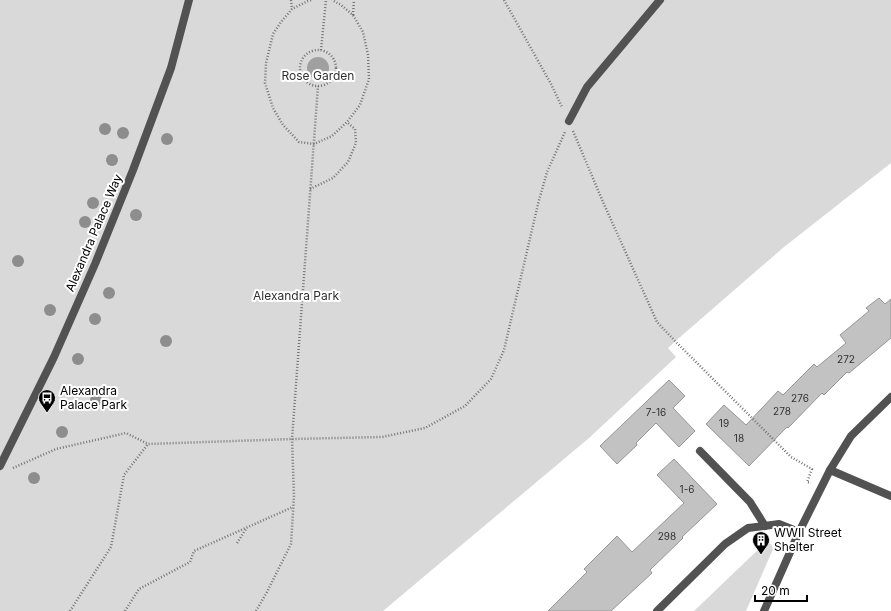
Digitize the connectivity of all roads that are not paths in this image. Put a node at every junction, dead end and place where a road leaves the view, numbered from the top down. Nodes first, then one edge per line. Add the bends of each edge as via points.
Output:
1 (189, 0) edge
2 (660, 0) edge
3 (569, 121) road end
4 (891, 397) edge
5 (700, 451) dead end
6 (0, 466) edge
7 (830, 470) junction
8 (891, 496) edge
9 (765, 526) junction
10 (799, 532) junction
11 (656, 611) edge
12 (764, 611) edge

1 - 6 street, Alexandra Palace Way via 171,68 130,178 54,357
2 - 3 street via 587,87
4 - 7 street via 851,436
5 - 9 street via 750,502
7 - 8 street
7 - 10 street
9 - 10 street via 780,524
9 - 11 street via 748,528 725,544
10 - 12 street

